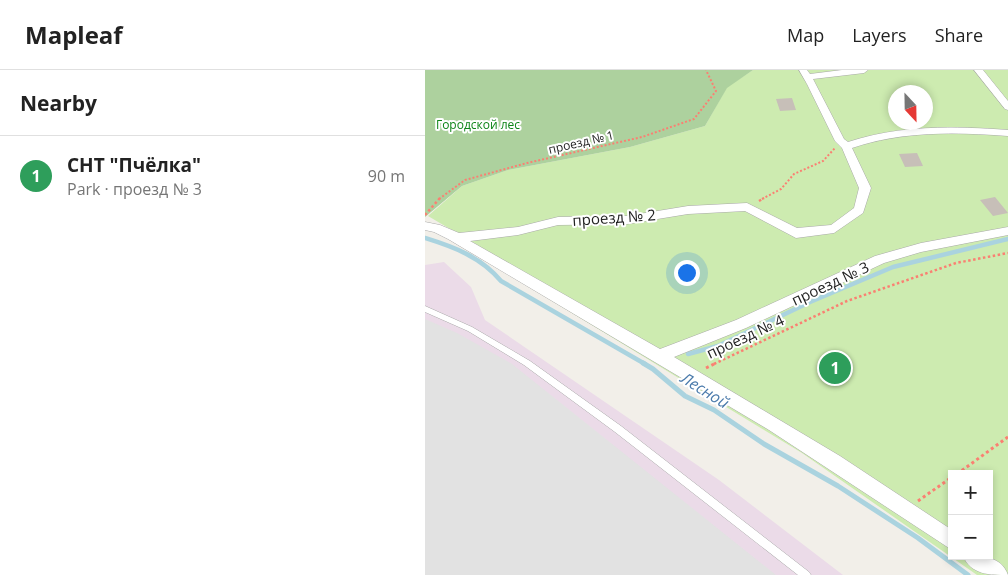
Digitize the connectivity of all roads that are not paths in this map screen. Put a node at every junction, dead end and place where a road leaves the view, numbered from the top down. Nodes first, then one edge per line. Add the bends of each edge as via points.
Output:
1 (864, 70) edge
2 (978, 70) edge
3 (805, 73) edge
4 (1008, 106) edge
5 (1008, 133) edge
6 (843, 143) junction
7 (425, 226) edge
8 (1008, 230) edge
9 (458, 238) junction
10 (425, 308) edge
11 (659, 356) junction
12 (948, 539) edge
13 (978, 560) edge
14 (806, 575) edge
15 (999, 575) edge

1 - 3 street
2 - 4 street
3 - 6 street
5 - 6 street via 937,130
6 - 9 street, проезд № 2 via 865,188 859,210 835,229 796,233 747,208 688,210 627,220 558,221 518,231
7 - 9 street
8 - 11 street, проезд № 3 via 893,255
9 - 11 street
10 - 14 lane via 470,329 527,363 618,428
11 - 12 street via 907,509
13 - 15 street

